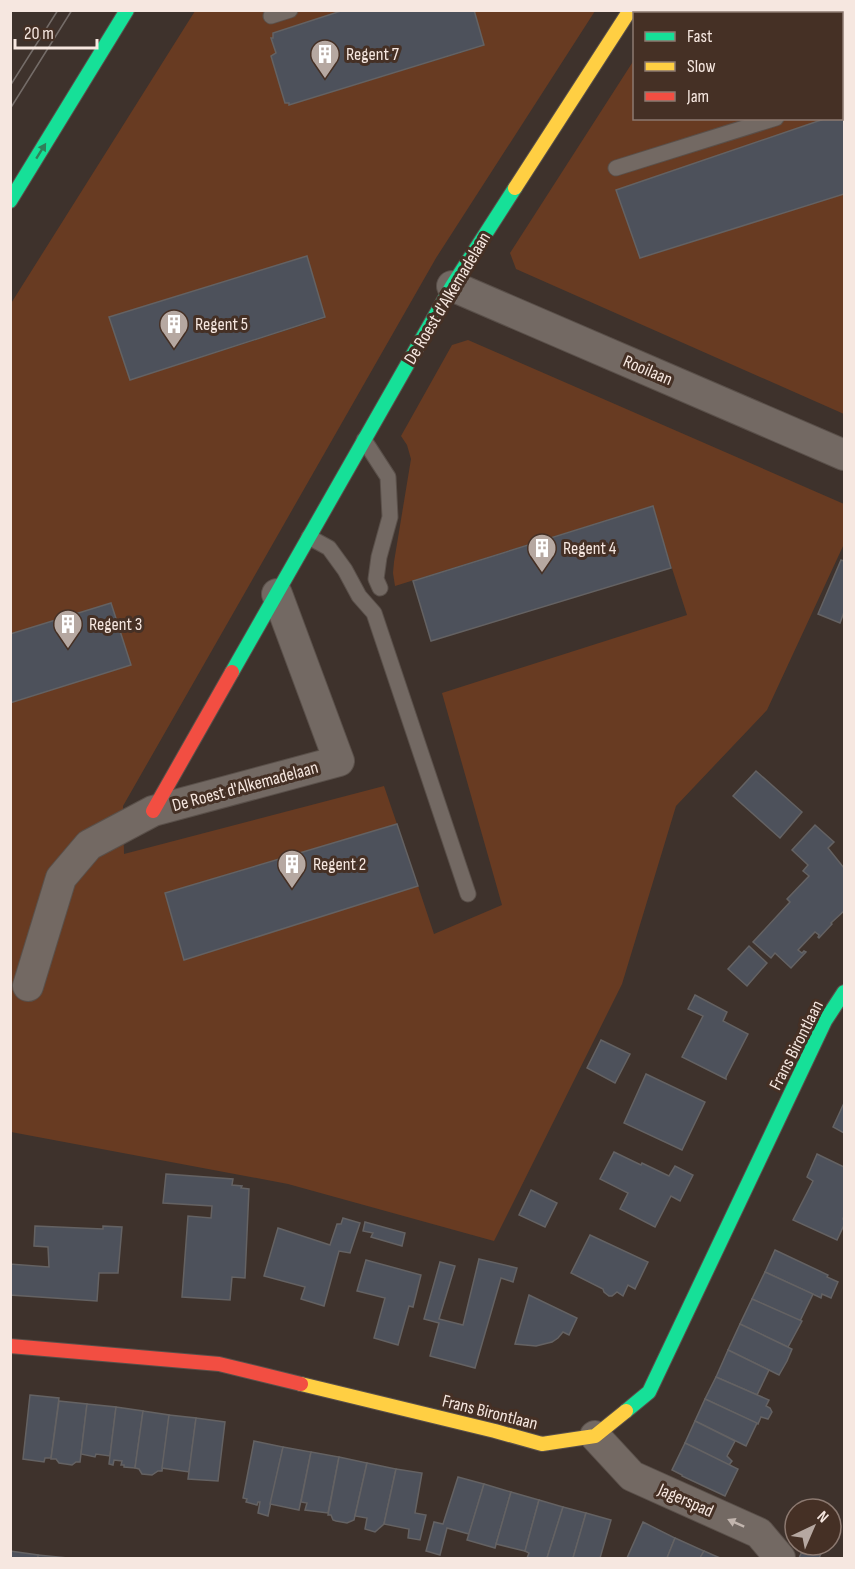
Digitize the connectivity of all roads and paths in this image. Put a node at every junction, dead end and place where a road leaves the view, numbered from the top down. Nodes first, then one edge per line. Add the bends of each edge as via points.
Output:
1 (127, 10) edge
2 (290, 10) edge
3 (630, 10) edge
4 (271, 16) dead end
5 (770, 120) edge
6 (616, 168) dead end
7 (10, 201) edge
8 (452, 286) junction
9 (364, 440) junction
10 (844, 455) edge
11 (309, 537) junction
12 (380, 588) dead end
13 (277, 594) junction
14 (153, 811) junction
15 (468, 894) dead end
16 (28, 986) dead end
17 (844, 992) edge
18 (10, 1346) edge
19 (594, 1436) junction
20 (780, 1558) edge

7 -> 1 street
2 - 4 lane
3 - 8 street, De Roest d'Alkemadelaan
5 - 6 lane
8 - 9 street, De Roest d'Alkemadelaan
8 - 10 street, Rooilaan
9 - 11 street, De Roest d'Alkemadelaan
9 - 12 lane via 388,477 390,517 379,557 376,579
11 - 13 street, De Roest d'Alkemadelaan
11 - 15 lane via 329,548 374,613
13 - 14 street, De Roest d'Alkemadelaan
13 - 14 street, De Roest d'Alkemadelaan via 339,761
14 - 16 street, De Roest d'Alkemadelaan via 89,845 61,878
17 - 19 street, Frans Birontlaan via 825,1022 649,1392
18 - 19 street, Frans Birontlaan via 219,1364 542,1444
20 -> 19 street, Jagerspad via 759,1533 632,1476

